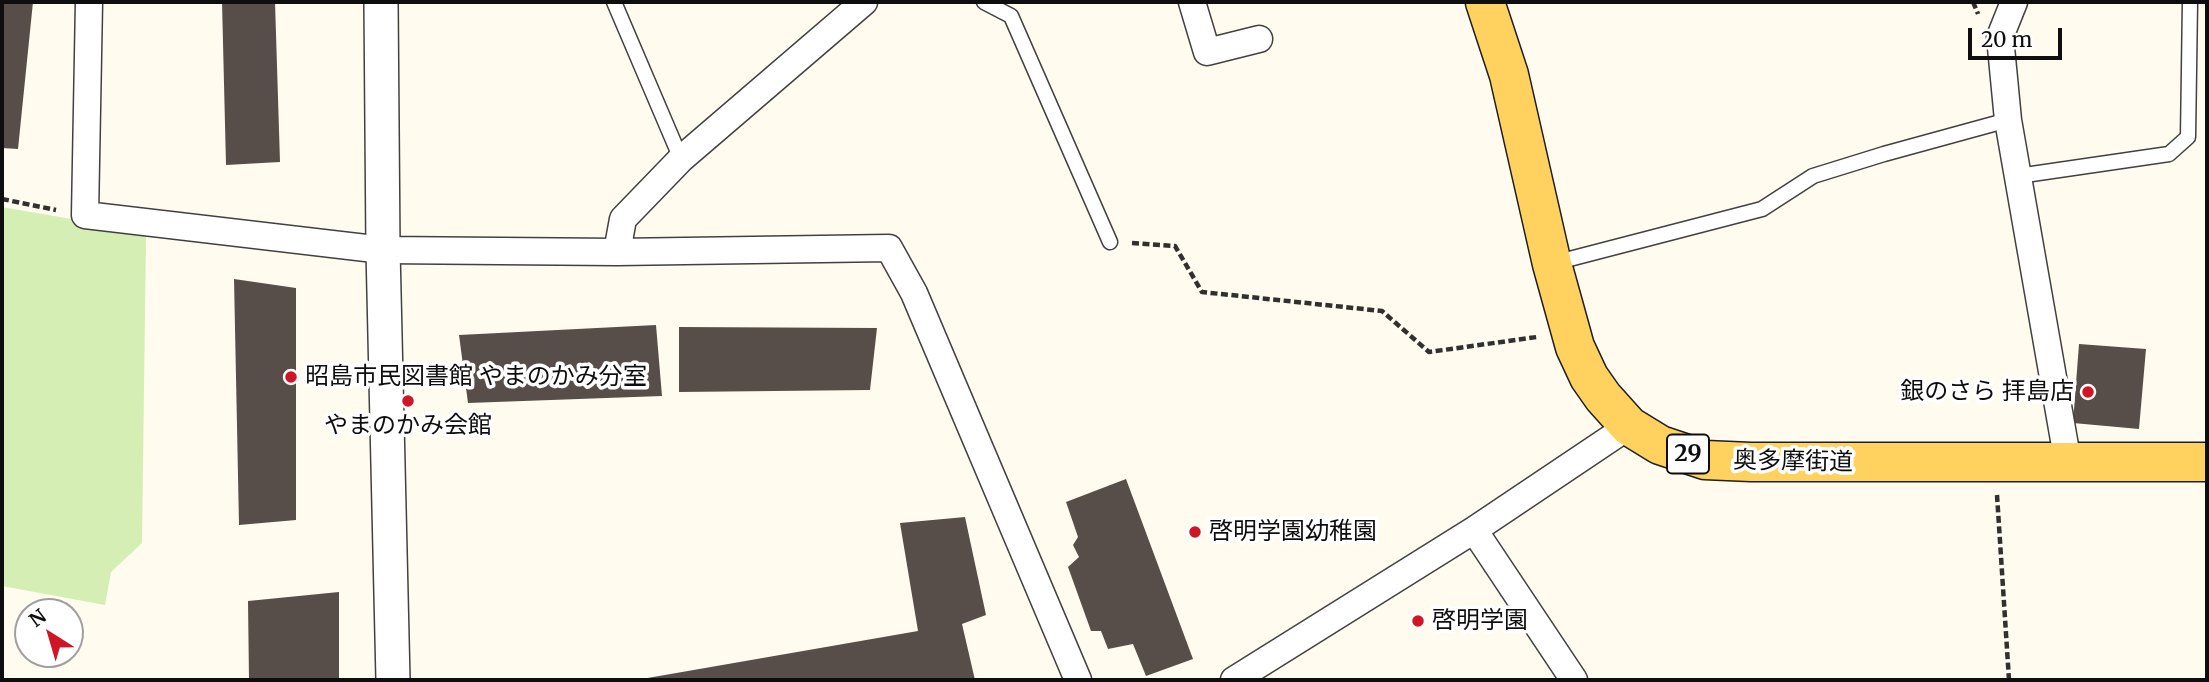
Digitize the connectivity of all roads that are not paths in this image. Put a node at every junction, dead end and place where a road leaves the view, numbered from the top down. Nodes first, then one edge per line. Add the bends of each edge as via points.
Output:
1 (89, 2) edge
2 (381, 2) edge
3 (614, 2) edge
4 (864, 2) edge
5 (984, 2) edge
6 (1192, 2) edge
7 (1485, 2) edge
8 (2014, 2) edge
9 (2190, 2) edge
10 (1259, 39) dead end
11 (2008, 120) junction
12 (681, 159) junction
13 (2018, 176) junction
14 (1110, 242) road end
15 (383, 250) junction
16 (617, 252) junction
17 (1552, 264) junction
18 (1629, 426) junction
19 (2207, 462) edge
20 (2068, 463) junction
21 (1474, 530) junction
22 (393, 680) edge
23 (1077, 680) edge
24 (1234, 680) edge
25 (1574, 680) edge

1 - 15 street via 85,215
2 - 15 street
3 - 12 lane
4 - 12 street
5 - 14 lane via 1011,16
6 - 10 street via 1207,52
7 - 17 main road, 奥多摩街道 / 29 via 1509,75
8 - 11 street via 2000,37
9 - 13 lane via 2188,137 2169,154
11 - 13 street
11 - 17 lane via 1813,176 1762,209
12 - 16 street via 623,219
13 - 20 street
15 - 16 street
15 - 22 street
16 - 23 street via 889,248 914,293
17 - 18 main road, 奥多摩街道 / 29 via 1575,347 1589,377
18 - 20 main road, 奥多摩街道 / 29 via 1660,445 1704,460
18 - 21 street
19 - 20 main road, 奥多摩街道 / 29
21 - 24 street
21 - 25 street

